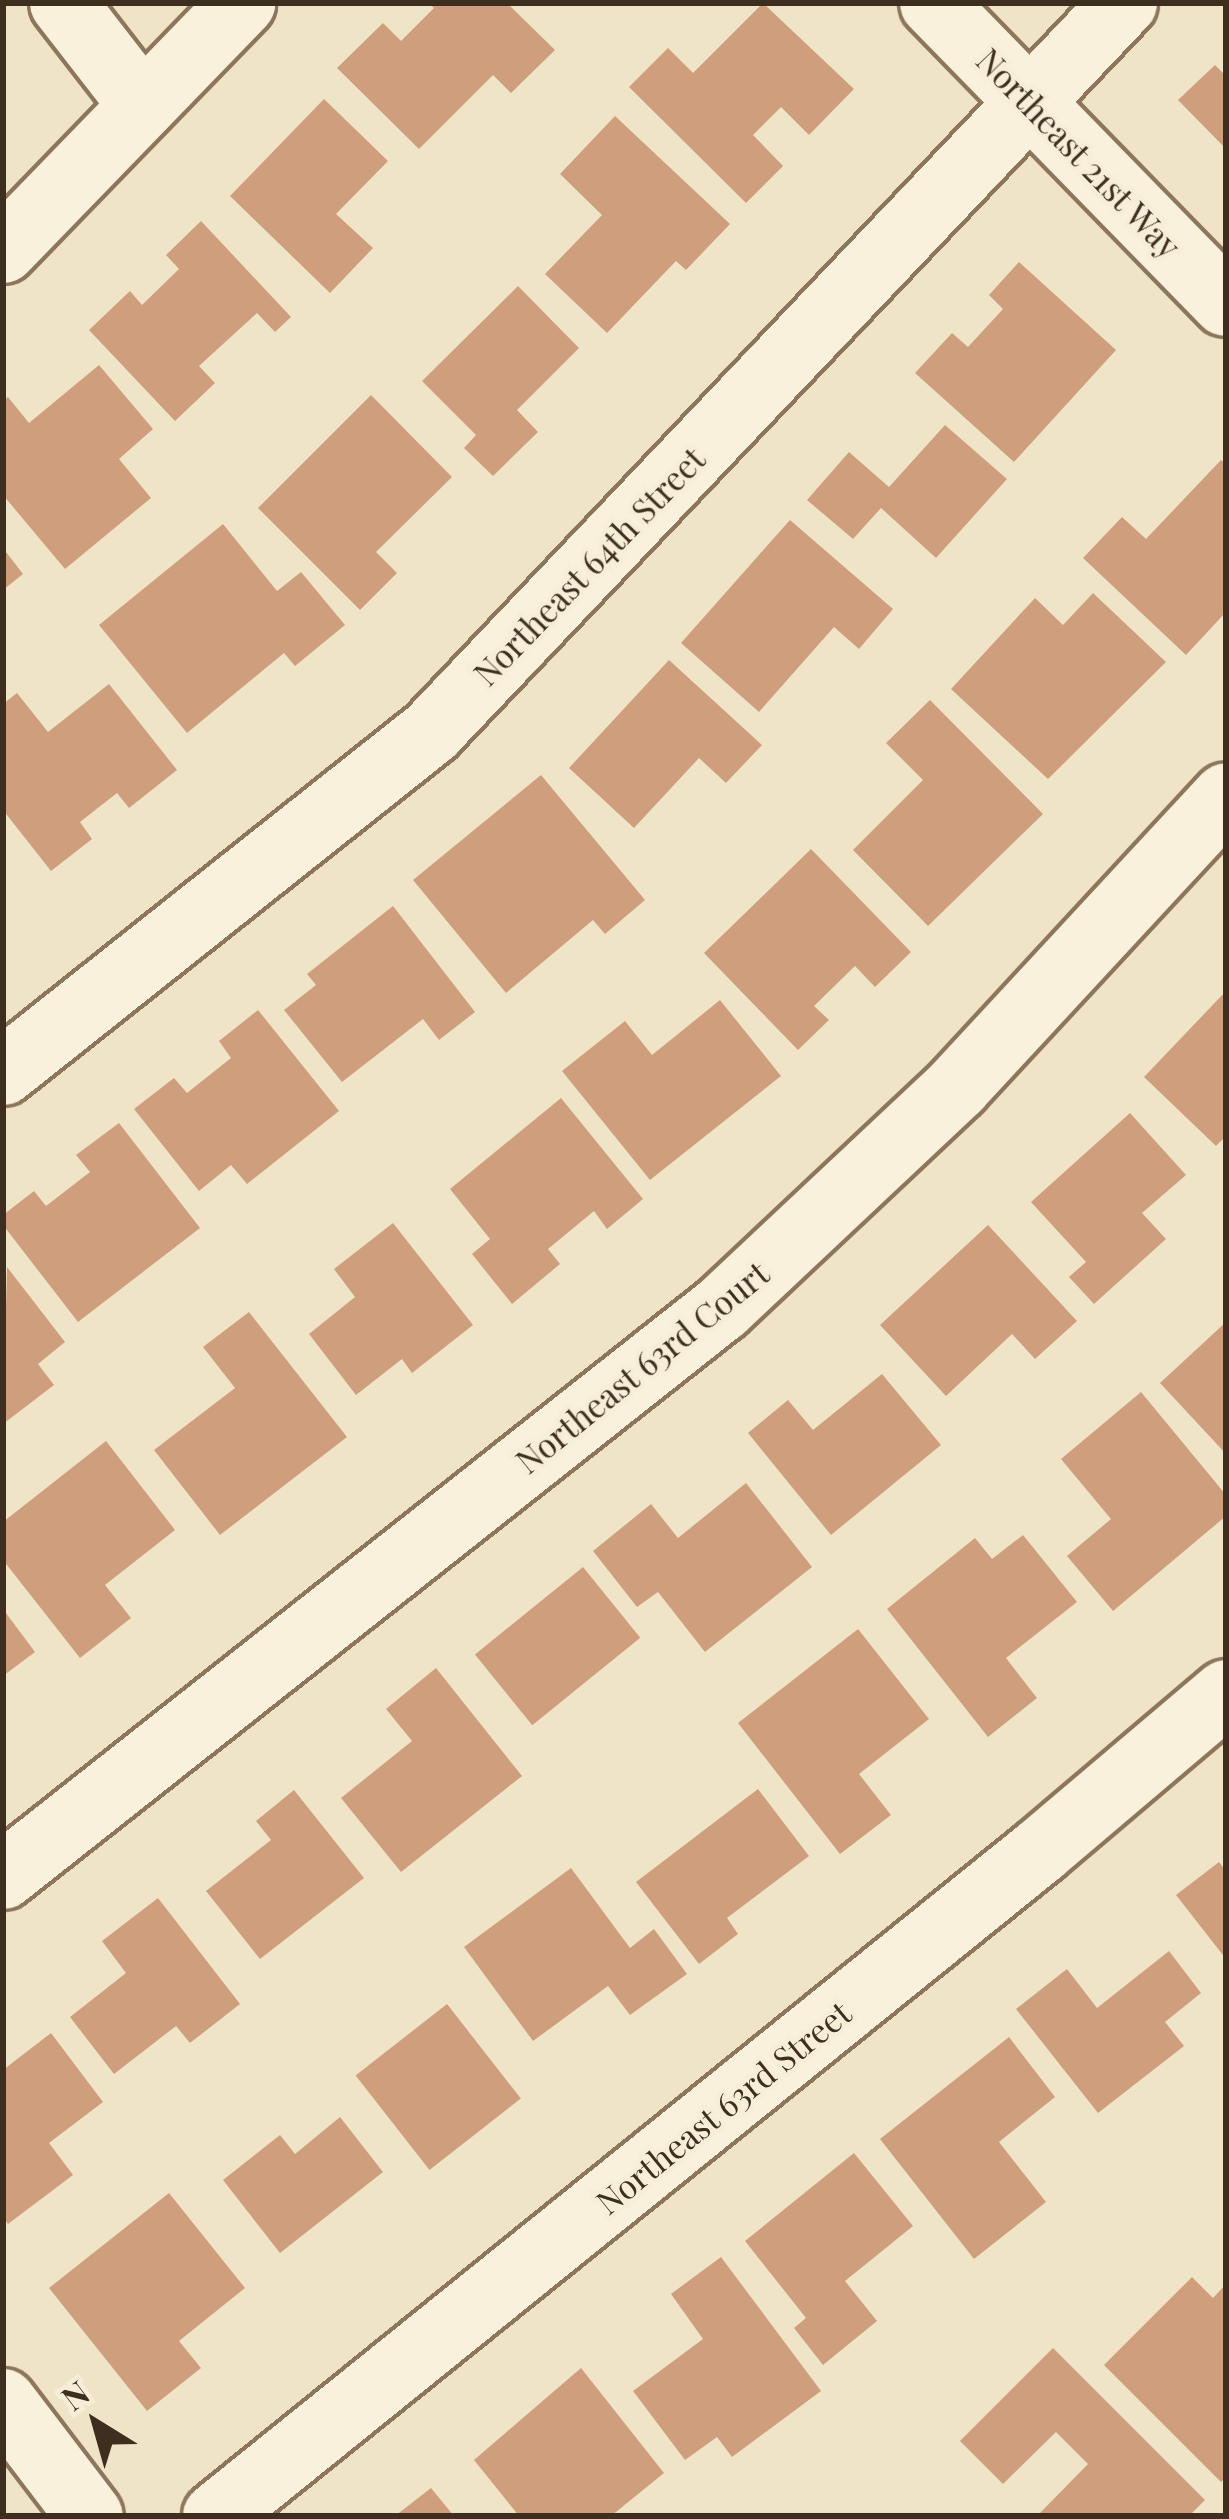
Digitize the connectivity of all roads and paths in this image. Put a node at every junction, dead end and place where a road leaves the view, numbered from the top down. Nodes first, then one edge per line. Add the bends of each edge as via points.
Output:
1 (63, 3) edge
2 (242, 3) edge
3 (933, 3) edge
4 (1124, 3) edge
5 (1030, 104) junction
6 (143, 106) junction
7 (3, 250) edge
8 (1226, 303) edge
9 (1226, 796) edge
10 (3, 1072) edge
11 (1226, 1693) edge
12 (3, 1876) edge
13 (3, 2402) edge
14 (89, 2516) edge
15 (216, 2516) edge

1 - 6 street
2 - 6 street
3 - 5 street, Northeast 21st Way
4 - 5 street, Northeast 64th Street
5 - 8 street, Northeast 21st Way
5 - 10 street, Northeast 64th Street via 431,732
6 - 7 street
9 - 12 street, Northeast 63rd Court via 957,1087 722,1307
11 - 15 street, Northeast 63rd Street
13 - 14 street

